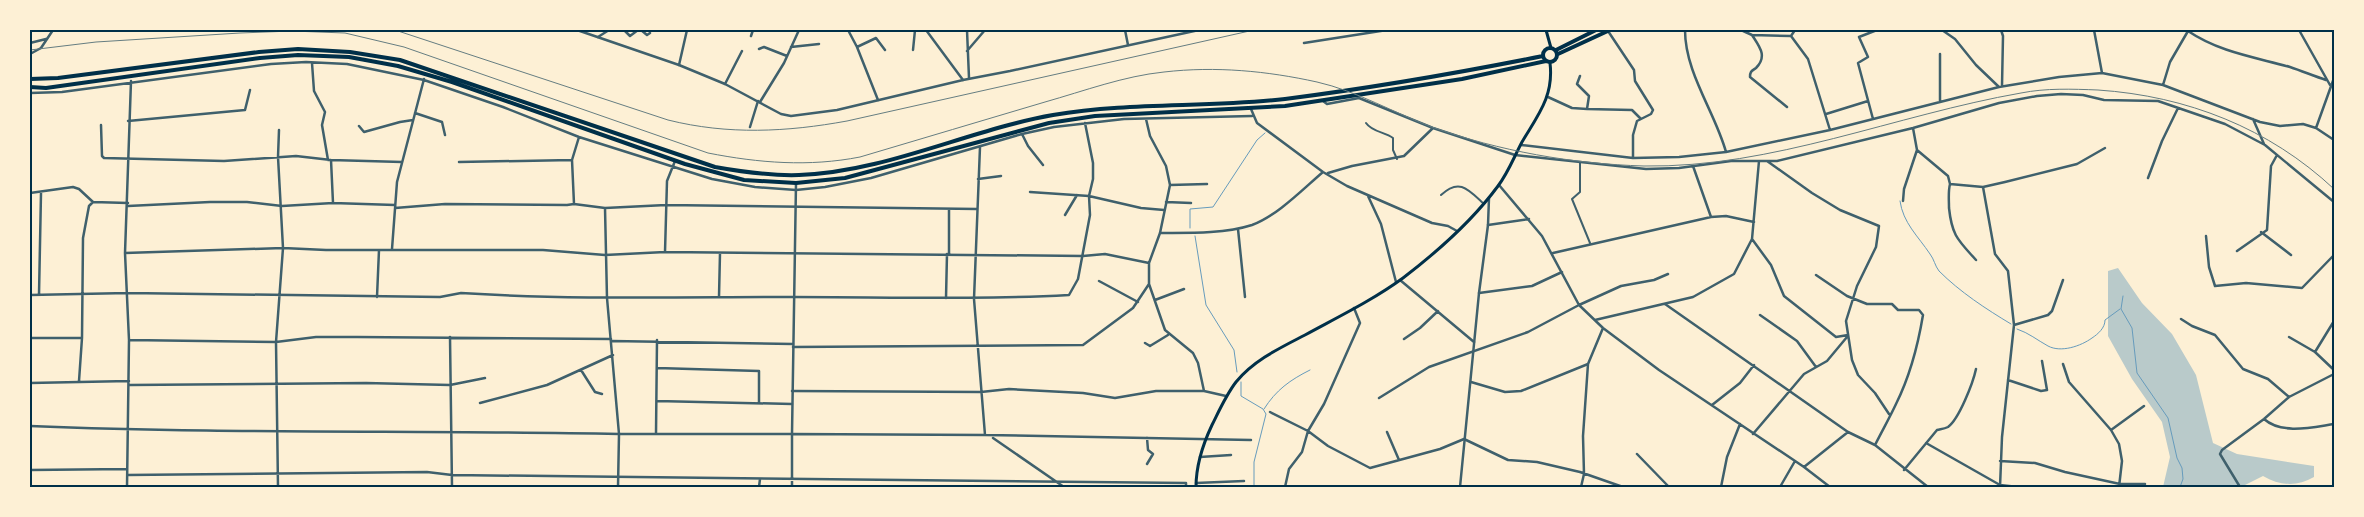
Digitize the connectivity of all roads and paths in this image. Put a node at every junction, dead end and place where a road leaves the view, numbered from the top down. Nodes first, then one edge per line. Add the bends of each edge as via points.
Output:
1 (54, 30) edge
2 (577, 30) edge
3 (609, 30) edge
4 (624, 30) edge
5 (640, 30) edge
6 (687, 30) edge
7 (753, 30) edge
8 (798, 30) edge
9 (848, 30) edge
10 (915, 30) edge
11 (926, 30) edge
12 (967, 30) edge
13 (985, 30) edge
14 (1124, 30) edge
15 (1199, 30) edge
16 (1387, 30) edge
17 (1546, 30) edge
18 (1596, 30) edge
19 (1609, 30) edge
20 (1685, 30) edge
21 (1741, 30) edge
22 (1795, 30) edge
23 (1877, 30) edge
24 (1942, 30) edge
25 (2001, 30) edge
26 (2094, 30) edge
27 (2299, 30) edge
28 (2188, 31) edge
29 (650, 33) dead end
30 (1752, 35) junction
31 (750, 36) dead end
32 (1792, 36) junction
33 (598, 37) junction
34 (46, 39) junction
35 (30, 42) edge
36 (1304, 43) dead end
37 (819, 44) dead end
38 (1128, 45) junction
39 (857, 47) junction
40 (791, 48) junction
41 (759, 50) dead end
42 (885, 50) dead end
43 (913, 50) dead end
44 (1555, 50) junction
45 (742, 51) dead end
46 (968, 51) junction
47 (30, 54) edge
48 (1940, 54) dead end
49 (787, 56) junction
50 (1543, 56) junction
51 (312, 62) junction
52 (1548, 62) junction
53 (679, 65) junction
54 (2102, 73) junction
55 (425, 74) junction
56 (132, 76) junction
57 (1580, 76) dead end
58 (969, 78) junction
59 (2334, 78) edge
60 (30, 79) edge
61 (424, 80) junction
62 (963, 80) junction
63 (2326, 80) junction
64 (131, 82) junction
65 (725, 84) junction
66 (2000, 86) junction
67 (2163, 86) junction
68 (2330, 86) junction
69 (30, 87) edge
70 (250, 90) dead end
71 (30, 93) edge
72 (1548, 98) junction
73 (878, 100) junction
74 (505, 101) junction
75 (1323, 101) junction
76 (1868, 101) junction
77 (759, 102) junction
78 (1940, 102) junction
79 (503, 107) junction
80 (1787, 107) dead end
81 (2178, 108) junction
82 (1587, 109) junction
83 (1252, 110) junction
84 (415, 113) junction
85 (1826, 114) junction
86 (1252, 116) junction
87 (1640, 118) junction
88 (1146, 119) junction
89 (1873, 119) junction
90 (2253, 119) junction
91 (413, 120) junction
92 (128, 121) junction
93 (1085, 123) junction
94 (1366, 123) dead end
95 (101, 125) dead end
96 (359, 126) dead end
97 (750, 127) dead end
98 (1433, 128) junction
99 (1913, 128) junction
100 (2316, 128) junction
101 (279, 130) dead end
102 (1830, 130) junction
103 (1022, 134) junction
104 (445, 135) dead end
105 (579, 137) junction
106 (2334, 140) edge
107 (980, 141) junction
108 (1521, 145) junction
109 (2265, 145) junction
110 (980, 147) junction
111 (2104, 148) dead end
112 (1917, 150) junction
113 (1726, 152) junction
114 (1515, 155) junction
115 (2277, 155) junction
116 (278, 157) junction
117 (1633, 158) junction
118 (128, 159) junction
119 (1397, 159) junction
120 (330, 160) junction
121 (572, 160) junction
122 (1766, 160) junction
123 (675, 161) junction
124 (1759, 161) junction
125 (402, 162) junction
126 (459, 162) dead end
127 (1580, 163) junction
128 (1043, 165) dead end
129 (1693, 166) junction
130 (672, 167) junction
131 (1323, 172) junction
132 (1327, 174) junction
133 (1001, 176) dead end
134 (2148, 178) dead end
135 (978, 179) junction
136 (796, 183) junction
137 (1207, 184) dead end
138 (1950, 184) junction
139 (1170, 185) junction
140 (1499, 185) junction
141 (1983, 187) junction
142 (796, 190) junction
143 (1030, 192) dead end
144 (30, 193) edge
145 (41, 193) junction
146 (1077, 195) junction
147 (1441, 195) dead end
148 (1089, 196) junction
149 (1368, 196) junction
150 (1489, 197) junction
151 (1903, 201) dead end
152 (93, 202) junction
153 (1166, 202) junction
154 (1192, 202) dead end
155 (2334, 202) edge
156 (333, 203) junction
157 (1483, 203) junction
158 (574, 204) junction
159 (666, 204) junction
160 (128, 205) junction
161 (282, 206) junction
162 (395, 207) junction
163 (605, 208) junction
164 (795, 208) junction
165 (948, 209) junction
166 (977, 209) junction
167 (1164, 210) junction
168 (1066, 215) dead end
169 (1711, 217) junction
170 (1529, 219) junction
171 (1755, 222) junction
172 (1488, 224) junction
173 (1238, 228) junction
174 (1457, 231) junction
175 (2260, 232) junction
176 (1160, 233) junction
177 (2206, 236) dead end
178 (1752, 239) junction
179 (1590, 243) junction
180 (283, 248) junction
181 (392, 249) junction
182 (379, 250) junction
183 (2237, 251) dead end
184 (665, 252) junction
185 (125, 253) junction
186 (720, 253) junction
187 (794, 253) junction
188 (1553, 253) junction
189 (948, 254) junction
190 (977, 254) junction
191 (605, 255) junction
192 (2291, 255) dead end
193 (2334, 255) edge
194 (1083, 256) junction
195 (1976, 260) dead end
196 (1149, 263) junction
197 (1562, 272) junction
198 (1668, 274) dead end
199 (1816, 274) dead end
200 (2063, 280) dead end
201 (1099, 281) dead end
202 (1398, 281) junction
203 (1149, 284) junction
204 (1184, 289) dead end
205 (128, 293) junction
206 (1479, 293) junction
207 (30, 294) edge
208 (84, 294) junction
209 (39, 295) junction
210 (281, 295) junction
211 (795, 296) junction
212 (377, 297) junction
213 (719, 297) junction
214 (1245, 297) dead end
215 (1853, 297) junction
216 (607, 298) junction
217 (946, 298) junction
218 (974, 299) junction
219 (1155, 300) junction
220 (1138, 302) junction
221 (1665, 304) junction
222 (1578, 305) junction
223 (1354, 308) junction
224 (1438, 310) junction
225 (1760, 315) dead end
226 (2182, 319) dead end
227 (1594, 320) junction
228 (2334, 321) edge
229 (2014, 325) junction
230 (1603, 328) junction
231 (1168, 335) junction
232 (1848, 335) junction
233 (450, 337) junction
234 (2289, 337) dead end
235 (30, 338) edge
236 (82, 338) junction
237 (1404, 339) dead end
238 (129, 340) junction
239 (611, 340) junction
240 (657, 340) junction
241 (276, 342) junction
242 (1474, 342) junction
243 (1145, 343) dead end
244 (793, 346) junction
245 (978, 346) junction
246 (1474, 351) junction
247 (2314, 352) junction
248 (613, 355) junction
249 (2042, 362) dead end
250 (1588, 364) junction
251 (2063, 364) dead end
252 (1754, 365) junction
253 (1816, 367) junction
254 (657, 368) junction
255 (580, 370) junction
256 (1976, 370) dead end
257 (2334, 370) edge
258 (2334, 374) edge
259 (485, 378) dead end
260 (2008, 380) junction
261 (80, 381) junction
262 (1471, 382) junction
263 (30, 383) edge
264 (130, 383) junction
265 (277, 385) junction
266 (450, 385) junction
267 (1789, 390) junction
268 (792, 391) junction
269 (1204, 391) junction
270 (982, 392) junction
271 (602, 394) dead end
272 (1227, 396) junction
273 (2289, 397) junction
274 (1379, 398) dead end
275 (656, 401) junction
276 (480, 403) dead end
277 (759, 403) junction
278 (792, 404) junction
279 (1712, 405) junction
280 (2144, 406) dead end
281 (1270, 412) dead end
282 (1889, 414) junction
283 (2264, 419) junction
284 (1740, 424) junction
285 (2334, 424) edge
286 (30, 426) edge
287 (129, 430) junction
288 (278, 430) junction
289 (450, 430) junction
290 (2112, 430) junction
291 (1308, 431) junction
292 (1387, 432) dead end
293 (1848, 432) junction
294 (656, 433) junction
295 (619, 434) junction
296 (792, 434) junction
297 (1753, 434) junction
298 (984, 435) junction
299 (992, 436) junction
300 (1147, 438) junction
301 (1206, 438) junction
302 (1464, 439) junction
303 (1251, 440) dead end
304 (1926, 443) junction
305 (1875, 445) junction
306 (1637, 454) dead end
307 (1231, 455) dead end
308 (1200, 457) junction
309 (1399, 460) junction
310 (1795, 461) junction
311 (2000, 461) junction
312 (1147, 464) dead end
313 (1804, 467) junction
314 (30, 470) edge
315 (127, 470) junction
316 (1904, 470) junction
317 (278, 474) junction
318 (1584, 474) junction
319 (128, 475) junction
320 (452, 475) junction
321 (618, 478) junction
322 (760, 479) junction
323 (792, 480) junction
324 (1244, 481) dead end
325 (1056, 482) junction
326 (2145, 484) dead end
327 (1196, 485) edge
328 (2120, 485) edge
329 (1668, 486) edge
330 (2000, 486) edge
331 (128, 487) edge
332 (278, 487) edge
333 (452, 487) edge
334 (618, 487) edge
335 (759, 487) edge
336 (792, 487) edge
337 (1064, 487) edge
338 (1186, 487) edge
339 (1285, 487) edge
340 (1460, 487) edge
341 (1581, 487) edge
342 (1623, 487) edge
343 (1663, 487) edge
344 (1721, 487) edge
345 (1780, 487) edge
346 (1830, 487) edge
347 (1928, 487) edge
348 (2018, 487) edge
349 (2240, 487) edge

1 - 34 street
2 - 33 street
3 - 33 street
4 - 5 street via 630,36
5 - 29 street via 647,36
6 - 53 street
7 - 31 street
8 - 40 street
9 - 39 street
10 - 43 street
11 - 62 street
12 - 46 street
13 - 46 street
14 - 38 street
15 - 38 street
16 - 36 street
17 - 44 main road
18 - 44 main road
19 - 44 main road
19 - 87 street via 1634,70 1635,81 1644,98 1652,105 1651,114
20 - 113 street via 1692,66
21 - 30 street
22 - 32 street
23 - 76 street via 1859,37 1868,57 1858,63
24 - 66 street via 1955,39 1976,66
25 - 66 street
26 - 54 street
27 - 63 street
28 - 63 street via 2229,52 2290,67
28 - 67 street via 2170,62
30 - 32 street
30 - 80 street via 1762,51 1762,60 1750,77
32 - 85 street via 1808,59
33 - 53 street
34 - 35 street
34 - 47 street via 41,48
37 - 40 street
38 - 58 street
39 - 42 street via 876,38
39 - 73 street
40 - 49 street
41 - 49 street via 764,47
44 - 50 main road via 1544,51
44 - 52 main road via 1556,60
45 - 65 street
46 - 58 street
48 - 78 street
49 - 77 street
50 - 52 main road
50 - 60 main road via 1284,99 1104,108 1053,115 845,170 799,175 749,173 715,167 400,60 350,52 298,49 259,52
51 - 61 street via 347,64
51 - 64 street via 271,64
51 - 120 street via 314,91 325,112 322,124
52 - 72 main road via 1552,78
52 - 75 main road
53 - 65 street
54 - 66 street
54 - 67 street
55 - 56 main road via 350,57 298,55
55 - 61 street
55 - 74 main road
56 - 64 street
56 - 69 main road via 46,88
57 - 82 street via 1577,84 1589,96
58 - 62 street
59 - 68 street
61 - 79 street
61 - 84 street
62 - 73 street
63 - 68 street
64 - 71 street
64 - 92 street
65 - 77 street
66 - 78 street
67 - 90 street
68 - 100 street
70 - 92 street via 246,110
72 - 82 street via 1572,108
72 - 108 main road
73 - 77 street via 801,116 780,114
74 - 79 street
74 - 123 main road
75 - 83 main road
75 - 98 street via 1327,104 1359,98
76 - 85 street
76 - 89 street
77 - 97 street
78 - 89 street
79 - 105 street
81 - 99 street via 2158,101 2049,95 1999,104
81 - 109 street via 2225,124
81 - 134 street
82 - 87 street via 1632,110
83 - 86 street
83 - 107 main road via 1096,116 1050,123
84 - 91 street
84 - 104 street via 442,122
85 - 102 street
86 - 88 street
86 - 131 street
87 - 117 street via 1633,136
88 - 93 street
88 - 139 street via 1150,136 1166,166
89 - 102 street
90 - 100 street via 2280,126 2303,124
90 - 109 street
91 - 96 street via 364,132
91 - 125 street
92 - 118 street
93 - 103 street
93 - 148 street via 1093,163
94 - 119 street via 1393,138
95 - 118 street via 102,156
98 - 114 street
98 - 119 street
99 - 112 street
99 - 122 street via 1777,161
100 - 106 street
101 - 116 street
102 - 113 street
103 - 110 street
103 - 128 street
105 - 121 street
105 - 130 street
107 - 110 street
107 - 136 main road via 846,178
108 - 114 main road
108 - 117 street
109 - 115 street
110 - 135 street
110 - 142 street via 871,178
111 - 141 street via 2077,164
112 - 138 street via 1948,176
112 - 151 street
113 - 117 street
114 - 127 street
114 - 140 main road
115 - 155 street
115 - 175 street via 2271,166 2267,230
116 - 118 street via 224,161
116 - 120 street
116 - 161 street
118 - 160 street
119 - 132 street via 1352,166
120 - 125 street
120 - 156 street
121 - 126 street
121 - 158 street
122 - 124 street
122 - 215 street via 1840,210 1879,226 1872,257
123 - 130 street
123 - 136 main road via 744,180
124 - 129 street
124 - 171 street
125 - 162 street
127 - 129 street via 1646,169
127 - 179 street via 1580,192 1572,199
129 - 169 street
130 - 142 street via 755,187
130 - 159 street via 667,181
131 - 132 street
131 - 173 street via 1269,215
132 - 149 street
133 - 135 street
135 - 166 street
136 - 142 street
137 - 139 street
138 - 141 street
138 - 195 street via 1951,227
139 - 153 street
140 - 150 main road
140 - 170 street
141 - 229 street via 1995,254 2008,272
142 - 164 street
143 - 146 street
144 - 145 street
145 - 152 street via 73,187
145 - 209 street
146 - 148 street
146 - 168 street
147 - 157 street via 1456,185
148 - 167 street
148 - 194 street via 1090,215
149 - 174 street
149 - 202 street via 1382,224
150 - 157 main road
150 - 172 street
152 - 160 street
152 - 208 street via 89,206 84,238
153 - 154 street
153 - 167 street
156 - 161 street
156 - 162 street
157 - 174 main road
158 - 162 street
158 - 163 street
159 - 163 street
159 - 164 street
159 - 184 street
160 - 161 street via 220,202
160 - 185 street
161 - 180 street
162 - 181 street
163 - 191 street
164 - 165 street
164 - 187 street
165 - 166 street
165 - 189 street
166 - 190 street
167 - 176 street
169 - 171 street via 1726,216
169 - 179 street
170 - 172 street
170 - 188 street
171 - 178 street
172 - 206 street
173 - 176 street
173 - 214 street
174 - 202 main road
175 - 183 street
175 - 192 street
176 - 196 street
177 - 193 street via 2209,267 2215,286 2246,284 2302,288
178 - 221 street via 1734,274 1693,297
178 - 232 street via 1784,296 1836,338
179 - 188 street
180 - 182 street
180 - 185 street
180 - 210 street
181 - 182 street
181 - 191 street via 544,250
182 - 212 street
184 - 186 street
184 - 191 street
185 - 205 street
186 - 187 street
186 - 213 street
187 - 189 street
187 - 211 street
188 - 197 street
189 - 190 street
189 - 217 street
190 - 194 street
190 - 218 street
191 - 216 street
194 - 196 street via 1105,254
194 - 218 street via 1078,279 1069,295
196 - 203 street
197 - 206 street via 1532,286
197 - 222 street
198 - 222 street via 1622,286
199 - 215 street
200 - 229 street via 2052,312
201 - 220 street
202 - 223 main road
202 - 224 street
203 - 219 street
203 - 220 street
204 - 219 street
205 - 208 street
205 - 210 street
205 - 238 street
206 - 242 street
207 - 209 street
208 - 209 street
208 - 236 street
210 - 212 street
210 - 241 street
211 - 213 street
211 - 217 street
211 - 244 street
212 - 216 street via 440,297 461,293
213 - 216 street
215 - 232 street via 1846,321
215 - 282 street via 1867,304 1892,304 1898,310 1919,310 1923,315 1918,344 1896,405
216 - 239 street
217 - 218 street
218 - 245 street
219 - 231 street
220 - 245 street via 1083,345
221 - 227 street
221 - 252 street
222 - 227 street
222 - 246 street via 1528,332
223 - 272 main road via 1271,353 1248,370
223 - 291 street via 1360,323 1324,404
224 - 237 street
224 - 242 street
225 - 253 street via 1797,340
226 - 273 street via 2215,335 2242,369 2268,379
227 - 230 street
228 - 247 street
229 - 260 street
230 - 250 street
230 - 279 street
231 - 243 street via 1150,346
231 - 269 street via 1193,354
232 - 253 street via 1827,361
232 - 282 street via 1858,375
233 - 239 street
233 - 241 street via 324,337
233 - 266 street
234 - 247 street
235 - 236 street
236 - 261 street
238 - 241 street
238 - 264 street
239 - 240 street
239 - 248 street
240 - 244 street
240 - 254 street
241 - 265 street
242 - 246 street
244 - 245 street
244 - 268 street
245 - 270 street
246 - 262 street
246 - 274 street via 1429,367
247 - 257 street
248 - 255 street
248 - 295 street
249 - 260 street via 2047,390
250 - 262 street via 1521,391 1505,392
250 - 318 street
251 - 290 street via 2069,382
252 - 267 street
252 - 279 street via 1740,382
253 - 267 street
254 - 275 street
254 - 277 street via 759,370
255 - 271 street via 595,392
255 - 276 street via 547,385
256 - 304 street via 1974,382 1952,424 1946,429 1936,430
258 - 273 street
259 - 266 street
260 - 311 street
261 - 263 street
261 - 264 street
262 - 302 street
264 - 265 street
264 - 287 street
265 - 266 street
265 - 288 street
266 - 289 street
267 - 293 street
267 - 297 street
268 - 270 street
268 - 278 street
269 - 270 street via 1156,391 1115,398 1009,389
269 - 272 street
270 - 298 street
272 - 301 main road
273 - 283 street
275 - 277 street
275 - 294 street
277 - 278 street
278 - 296 street
279 - 284 street
280 - 290 street
281 - 291 street
282 - 305 street
283 - 285 street via 2275,426 2300,428
283 - 349 street via 2220,454
284 - 297 street
284 - 344 street via 1727,457
286 - 287 street
287 - 288 street
287 - 315 street
288 - 289 street
288 - 317 street
289 - 295 street
289 - 320 street
290 - 328 street via 2122,461
291 - 309 street via 1328,446 1370,468
291 - 339 street via 1302,452 1289,469
292 - 309 street
293 - 305 street
293 - 313 street
294 - 295 street
294 - 296 street
295 - 321 street
296 - 298 street
296 - 323 street
297 - 310 street
298 - 299 street
299 - 300 street
299 - 325 street
300 - 301 street
300 - 312 street via 1148,450 1153,454
301 - 303 street
301 - 308 main road
302 - 309 street
302 - 318 street via 1508,460 1537,462
302 - 340 street
304 - 316 street
304 - 330 street
305 - 316 street
306 - 329 street
307 - 308 street
308 - 327 main road
310 - 313 street
310 - 345 street
311 - 328 street via 2035,463
311 - 330 street
313 - 346 street
314 - 315 street
315 - 319 street
316 - 347 street
317 - 319 street
317 - 320 street via 428,472
317 - 332 street
318 - 341 street
318 - 342 street
319 - 331 street
320 - 321 street
320 - 333 street
321 - 322 street
321 - 334 street
322 - 323 street
322 - 335 street
323 - 325 street
323 - 336 street
324 - 327 street
325 - 337 street
325 - 338 street via 1186,483
326 - 328 street
329 - 343 street
330 - 348 street

